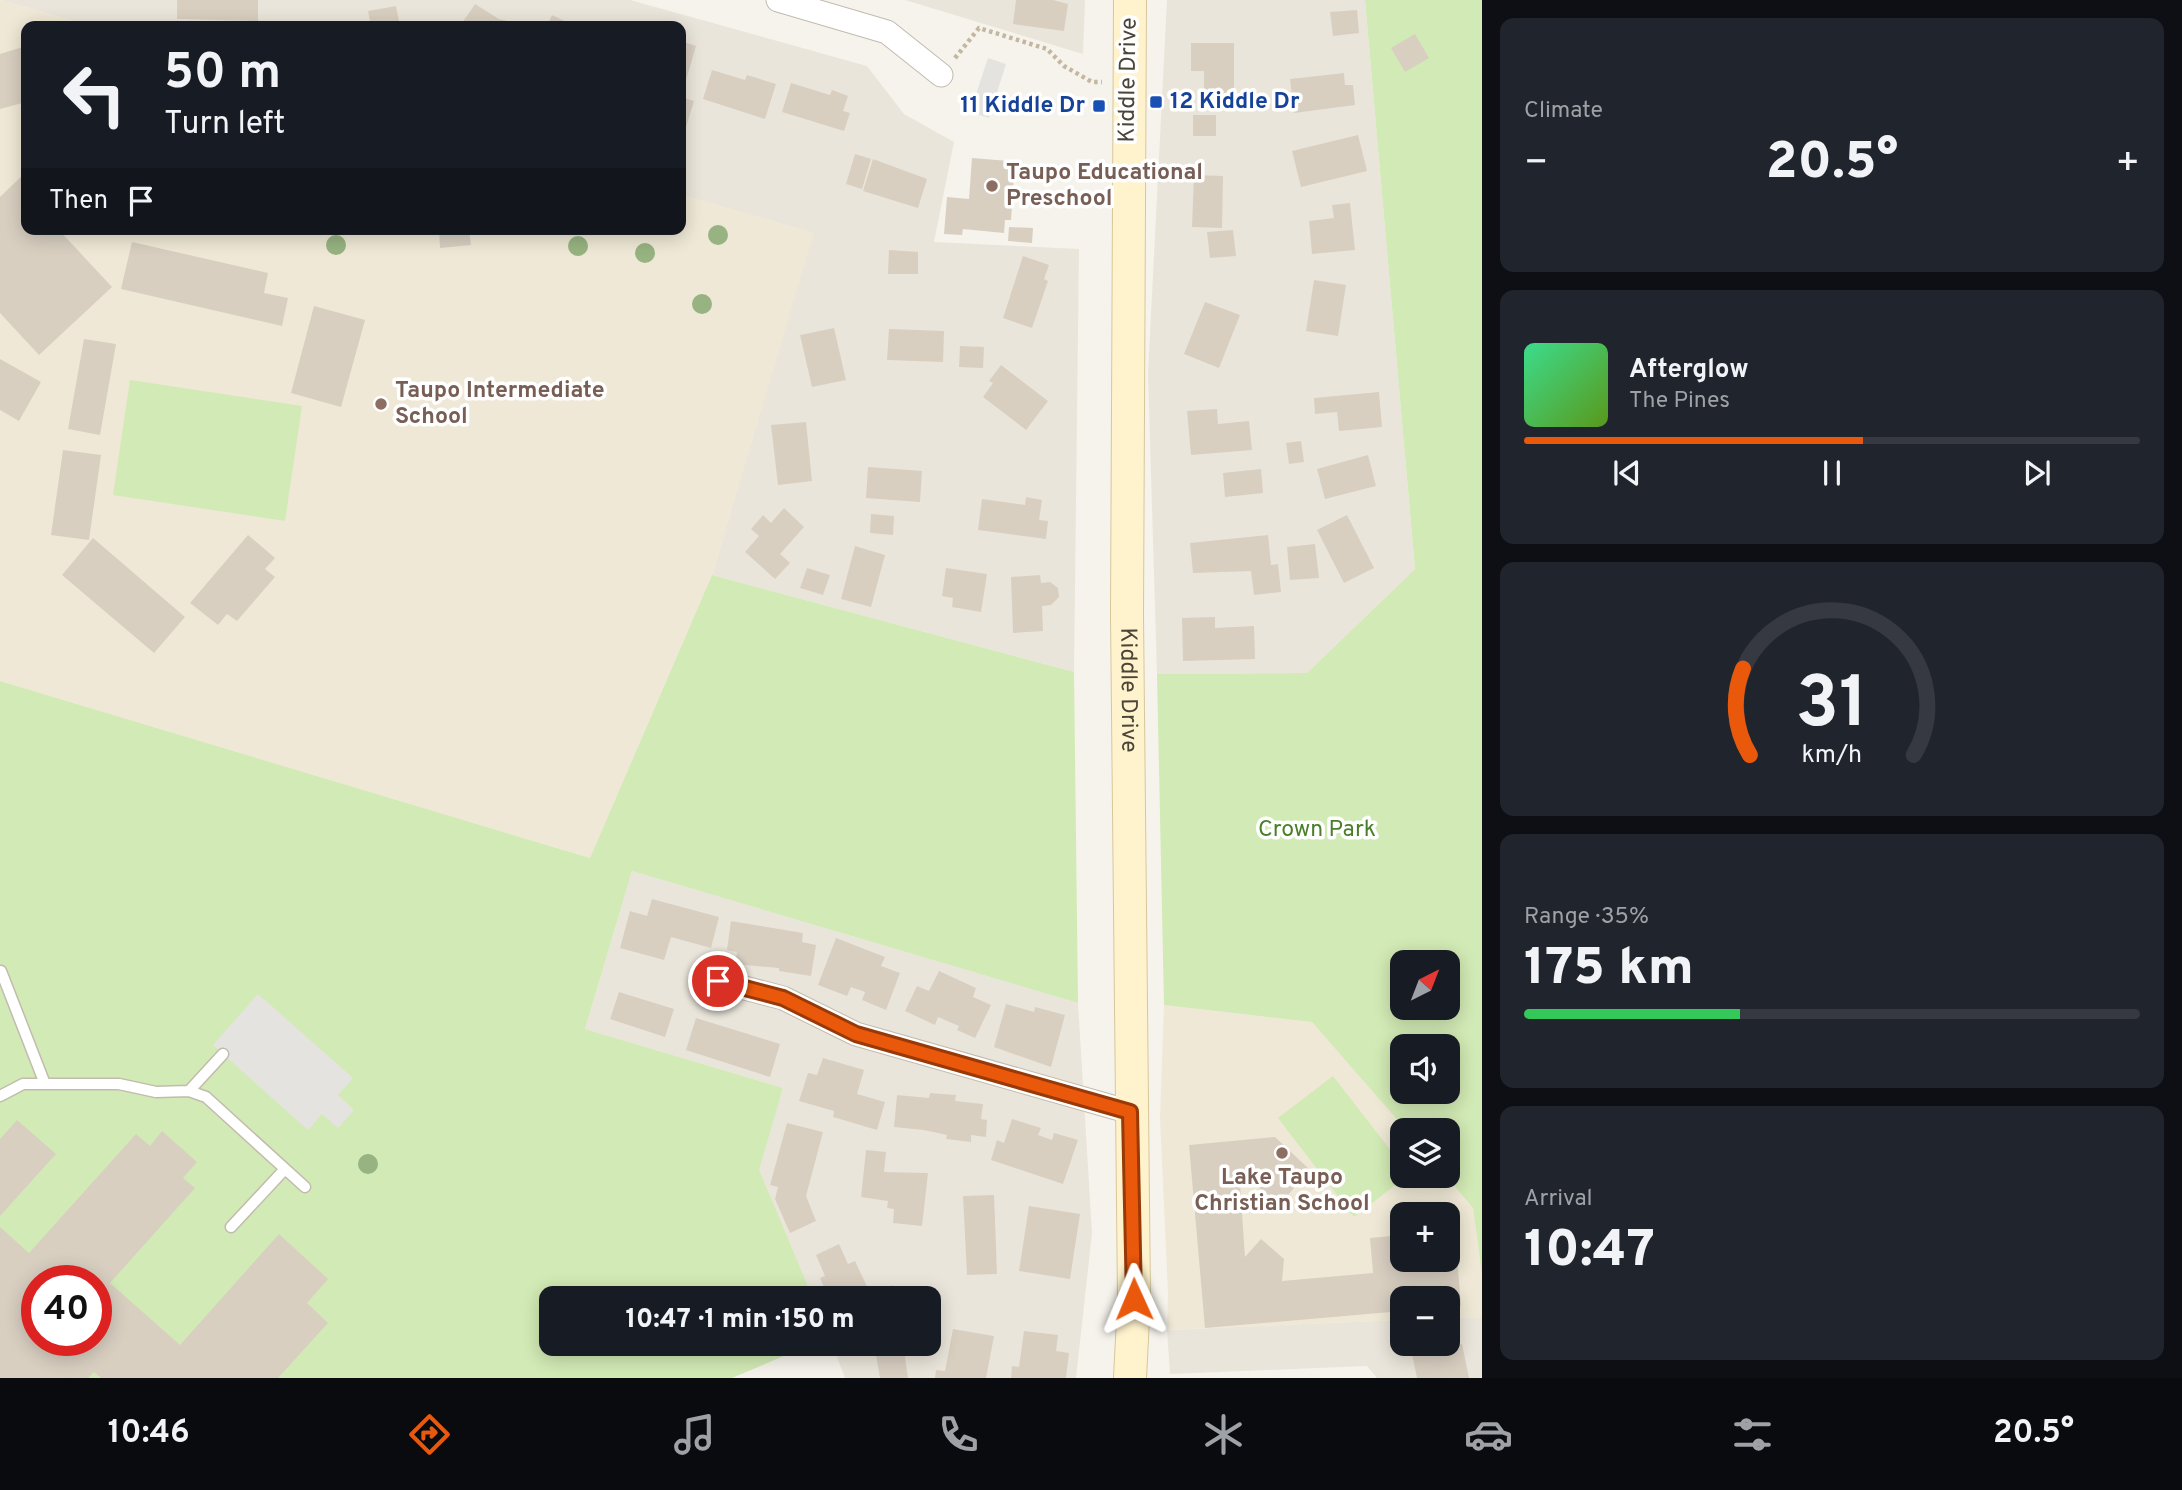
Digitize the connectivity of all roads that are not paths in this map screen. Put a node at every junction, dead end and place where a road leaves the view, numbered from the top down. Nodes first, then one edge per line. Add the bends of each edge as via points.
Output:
1 (778, 0) edge
2 (1130, 0) edge
3 (941, 75) road end
4 (1, 971) edge
5 (718, 981) dead end
6 (223, 1054) dead end
7 (45, 1084) junction
8 (189, 1091) junction
9 (0, 1096) edge
10 (1130, 1112) junction
11 (285, 1169) junction
12 (305, 1187) dead end
13 (231, 1227) dead end
14 (1130, 1378) edge

1 - 3 street via 887,32
2 - 10 street, Kiddle Drive
4 - 7 lane
5 - 10 street via 783,998 856,1034
6 - 8 lane
7 - 8 lane via 119,1084 156,1092
7 - 9 lane via 23,1084
8 - 11 lane via 206,1097
10 - 14 street, Kiddle Drive via 1134,1299
11 - 12 lane
11 - 13 lane

